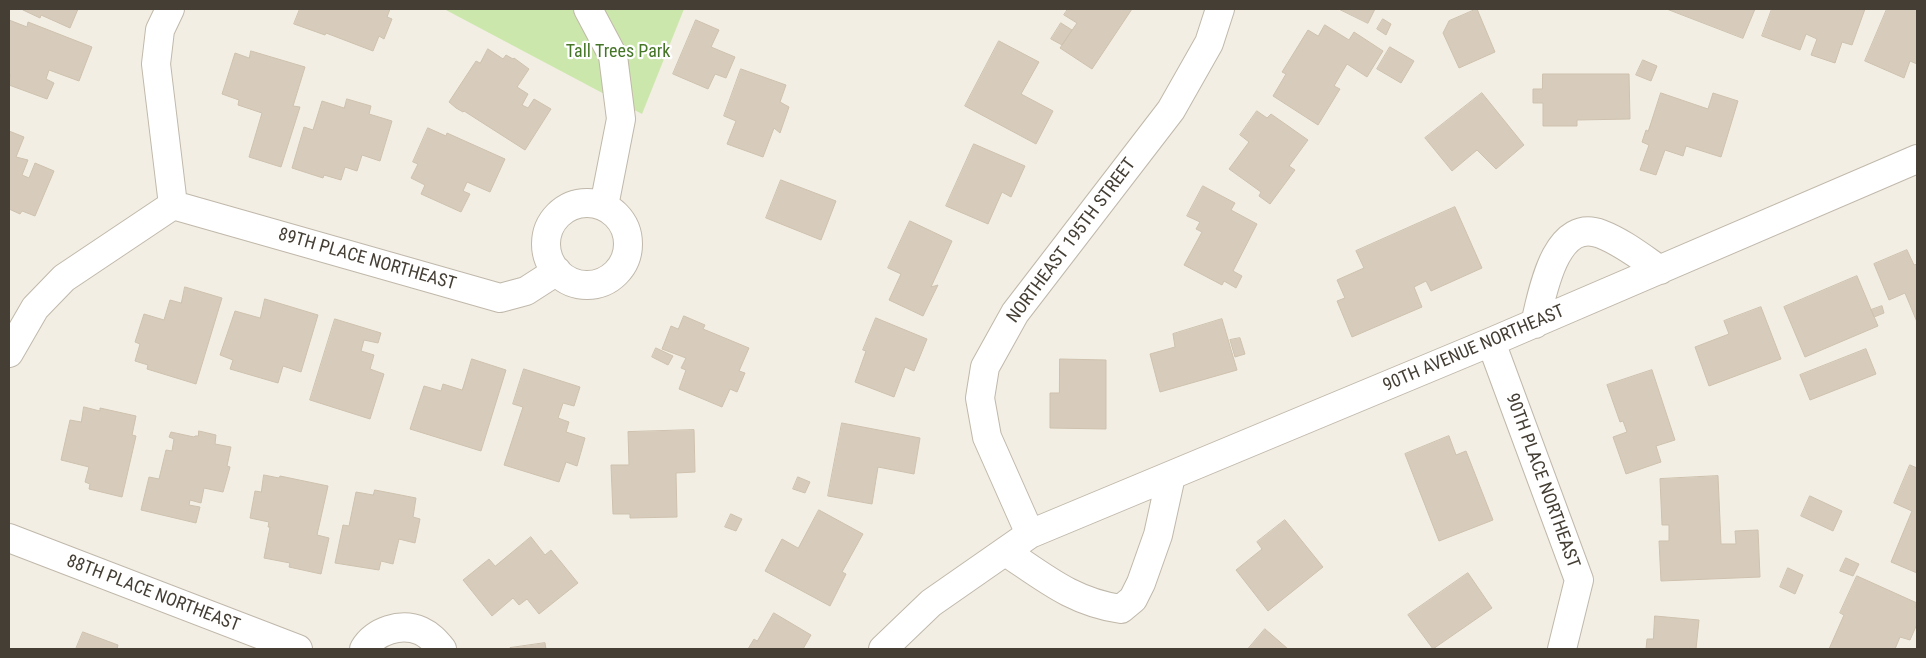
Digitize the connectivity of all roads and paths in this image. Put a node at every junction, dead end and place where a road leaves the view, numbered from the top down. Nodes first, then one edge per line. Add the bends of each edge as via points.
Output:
1 (170, 9) edge
2 (588, 9) edge
3 (1220, 9) edge
4 (1917, 159) edge
5 (173, 204) junction
6 (604, 206) junction
7 (1660, 270) junction
8 (557, 271) junction
9 (1535, 324) junction
10 (1491, 342) junction
11 (9, 353) edge
12 (1171, 476) junction
13 (1030, 534) junction
14 (9, 538) edge
15 (1006, 552) junction
16 (298, 649) edge
17 (364, 649) edge
18 (442, 649) edge
19 (883, 649) edge
20 (1562, 649) edge

1 - 5 street via 160,30 156,64
2 - 6 street via 613,56 621,119
3 - 13 street, NORTHEAST 195TH STREET via 1209,44 1171,110 1014,314 985,367 980,398 987,437
4 - 7 street, 90TH AVENUE NORTHEAST
5 - 8 street, 89TH PLACE NORTHEAST via 500,298 526,291
5 - 11 street via 64,278 35,308
6 - 8 street via 589,202 573,205 559,214 550,226 546,242 548,258
6 - 8 street via 626,229 628,245 624,261 615,274 601,282 585,285 570,281
7 - 9 street, 90TH AVENUE NORTHEAST
7 - 9 street via 1600,233 1590,231 1574,235 1553,260
9 - 10 street, 90TH AVENUE NORTHEAST
10 - 12 street, 90TH AVENUE NORTHEAST
10 - 20 street, 90TH PLACE NORTHEAST via 1578,580
12 - 13 street, 90TH AVENUE NORTHEAST
12 - 15 street via 1158,535 1141,583 1133,599 1121,609 1100,606 1068,594
13 - 15 street
14 - 16 street, 88TH PLACE NORTHEAST
15 - 19 street via 931,603
17 - 18 street via 378,635 406,628 421,631

